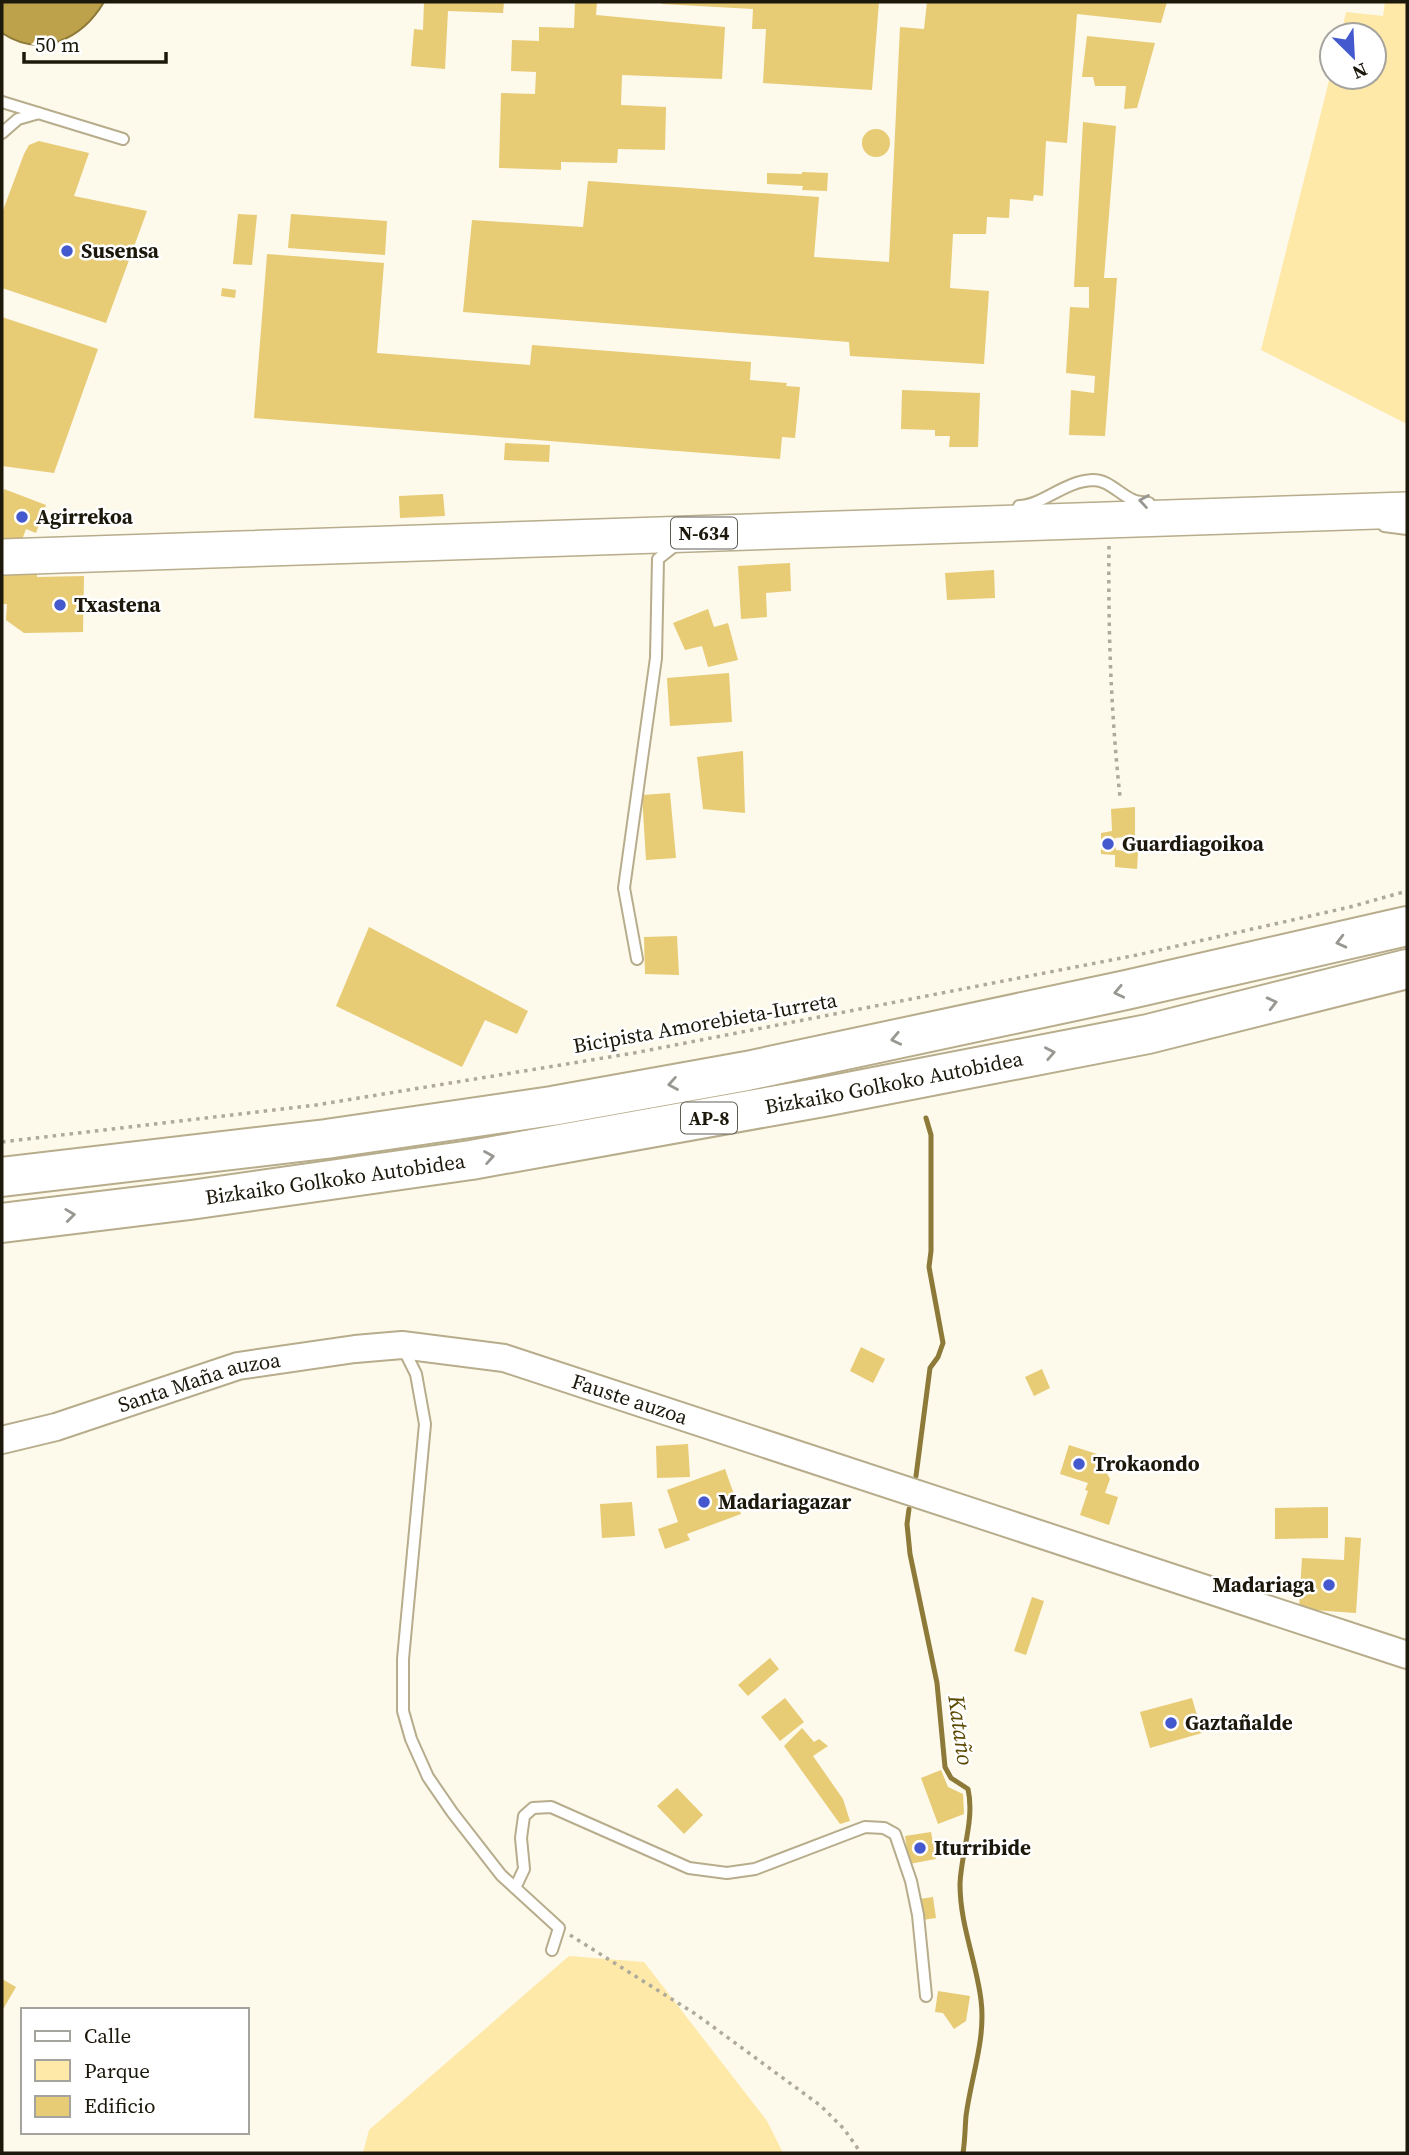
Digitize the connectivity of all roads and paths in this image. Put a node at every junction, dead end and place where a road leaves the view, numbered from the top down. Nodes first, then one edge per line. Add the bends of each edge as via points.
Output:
1 (2, 102) edge
2 (39, 113) junction
3 (2, 133) edge
4 (123, 139) dead end
5 (1168, 503) dead end
6 (1002, 507) dead end
7 (1407, 510) edge
8 (1323, 513) junction
9 (844, 517) dead end
10 (1109, 520) junction
11 (1407, 529) edge
12 (801, 530) junction
13 (647, 549) junction
14 (2, 557) edge
15 (1120, 797) dead end
16 (1407, 891) edge
17 (1407, 926) edge
18 (637, 959) dead end
19 (1407, 969) edge
20 (2, 1142) edge
21 (2, 1177) edge
22 (2, 1223) edge
23 (402, 1345) junction
24 (2, 1440) edge
25 (1407, 1655) edge
26 (515, 1888) junction
27 (559, 1928) junction
28 (552, 1950) dead end
29 (926, 1996) dead end
30 (861, 2153) edge

1 - 2 lane
2 - 3 lane via 18,119
2 - 4 lane
5 -> 6 lane via 1134,501 1093,480 1061,488 1029,506
7 - 8 highway, N-634
8 - 10 highway, N-634
8 - 11 lane
9 - 12 lane
10 - 12 highway, N-634
10 - 15 path via 1108,646
12 - 13 highway, N-634 via 702,533
13 - 14 highway, N-634
13 - 18 lane via 656,658 624,888
16 - 20 path, Bicipista Amorebieta-Iurreta via 1137,955 620,1055 316,1105
17 -> 21 highway, Bizkaiko Golkoko Autobidea / AP-8 via 1099,996 630,1092 326,1139
22 -> 19 highway, Bizkaiko Golkoko Autobidea / AP-8 via 471,1160 823,1097 1148,1034
23 - 24 street, Santa Maña auzoa via 238,1366 56,1427
23 - 25 street, Fauste auzoa via 504,1359
23 - 26 lane via 416,1374 425,1424 403,1659 403,1711 428,1777
26 - 27 lane
26 - 29 lane via 524,1869 524,1816 533,1808 551,1807 689,1868 727,1873 755,1869 865,1827 884,1828 895,1834 911,1881
27 - 28 lane
27 - 30 path via 697,2015 821,2106

